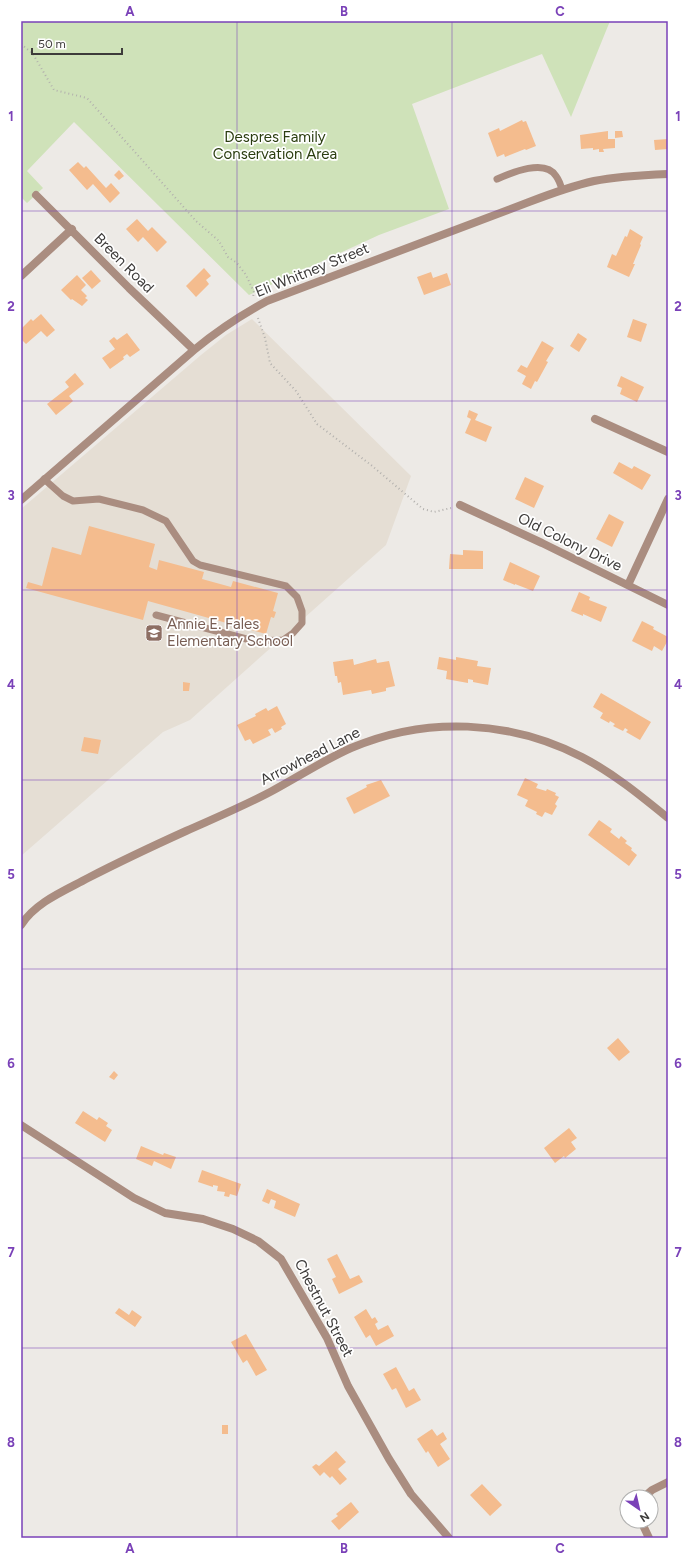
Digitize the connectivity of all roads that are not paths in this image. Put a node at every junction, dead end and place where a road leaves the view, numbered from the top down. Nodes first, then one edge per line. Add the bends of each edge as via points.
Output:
1 (668, 174) edge
2 (497, 179) dead end
3 (562, 190) junction
4 (36, 195) dead end
5 (72, 229) junction
6 (21, 276) edge
7 (194, 350) junction
8 (594, 419) dead end
9 (668, 452) edge
10 (44, 479) junction
11 (668, 499) edge
12 (21, 500) edge
13 (460, 505) road end
14 (628, 586) junction
15 (668, 605) edge
16 (156, 615) dead end
17 (668, 818) edge
18 (21, 925) edge
19 (21, 1125) edge
20 (668, 1482) edge
21 (654, 1489) edge
22 (449, 1538) edge

1 - 3 street, Eli Whitney Street via 593,181
2 - 3 lane via 523,169 544,168 556,174
3 - 7 street, Eli Whitney Street via 267,301 221,328
4 - 5 street, Breen Road
5 - 6 street
5 - 7 street, Breen Road
7 - 10 street, Eli Whitney Street
8 - 9 street
10 - 12 street, Eli Whitney Street
10 - 16 lane via 63,496 73,501 99,499 143,510 166,521 193,561 200,565 286,586 296,596 302,611 302,623 283,640 254,641
11 - 14 street
13 - 14 street, Old Colony Drive
14 - 15 street, Old Colony Drive
17 - 18 street, Arrowhead Lane via 630,788 584,758 529,735 503,729 468,726 401,731 350,748 256,799 131,856 54,896 37,907
19 - 22 street, Chestnut Street via 134,1198 165,1213 203,1219 233,1229 258,1241 281,1259 327,1338 348,1386 389,1459 411,1494
20 - 21 street

